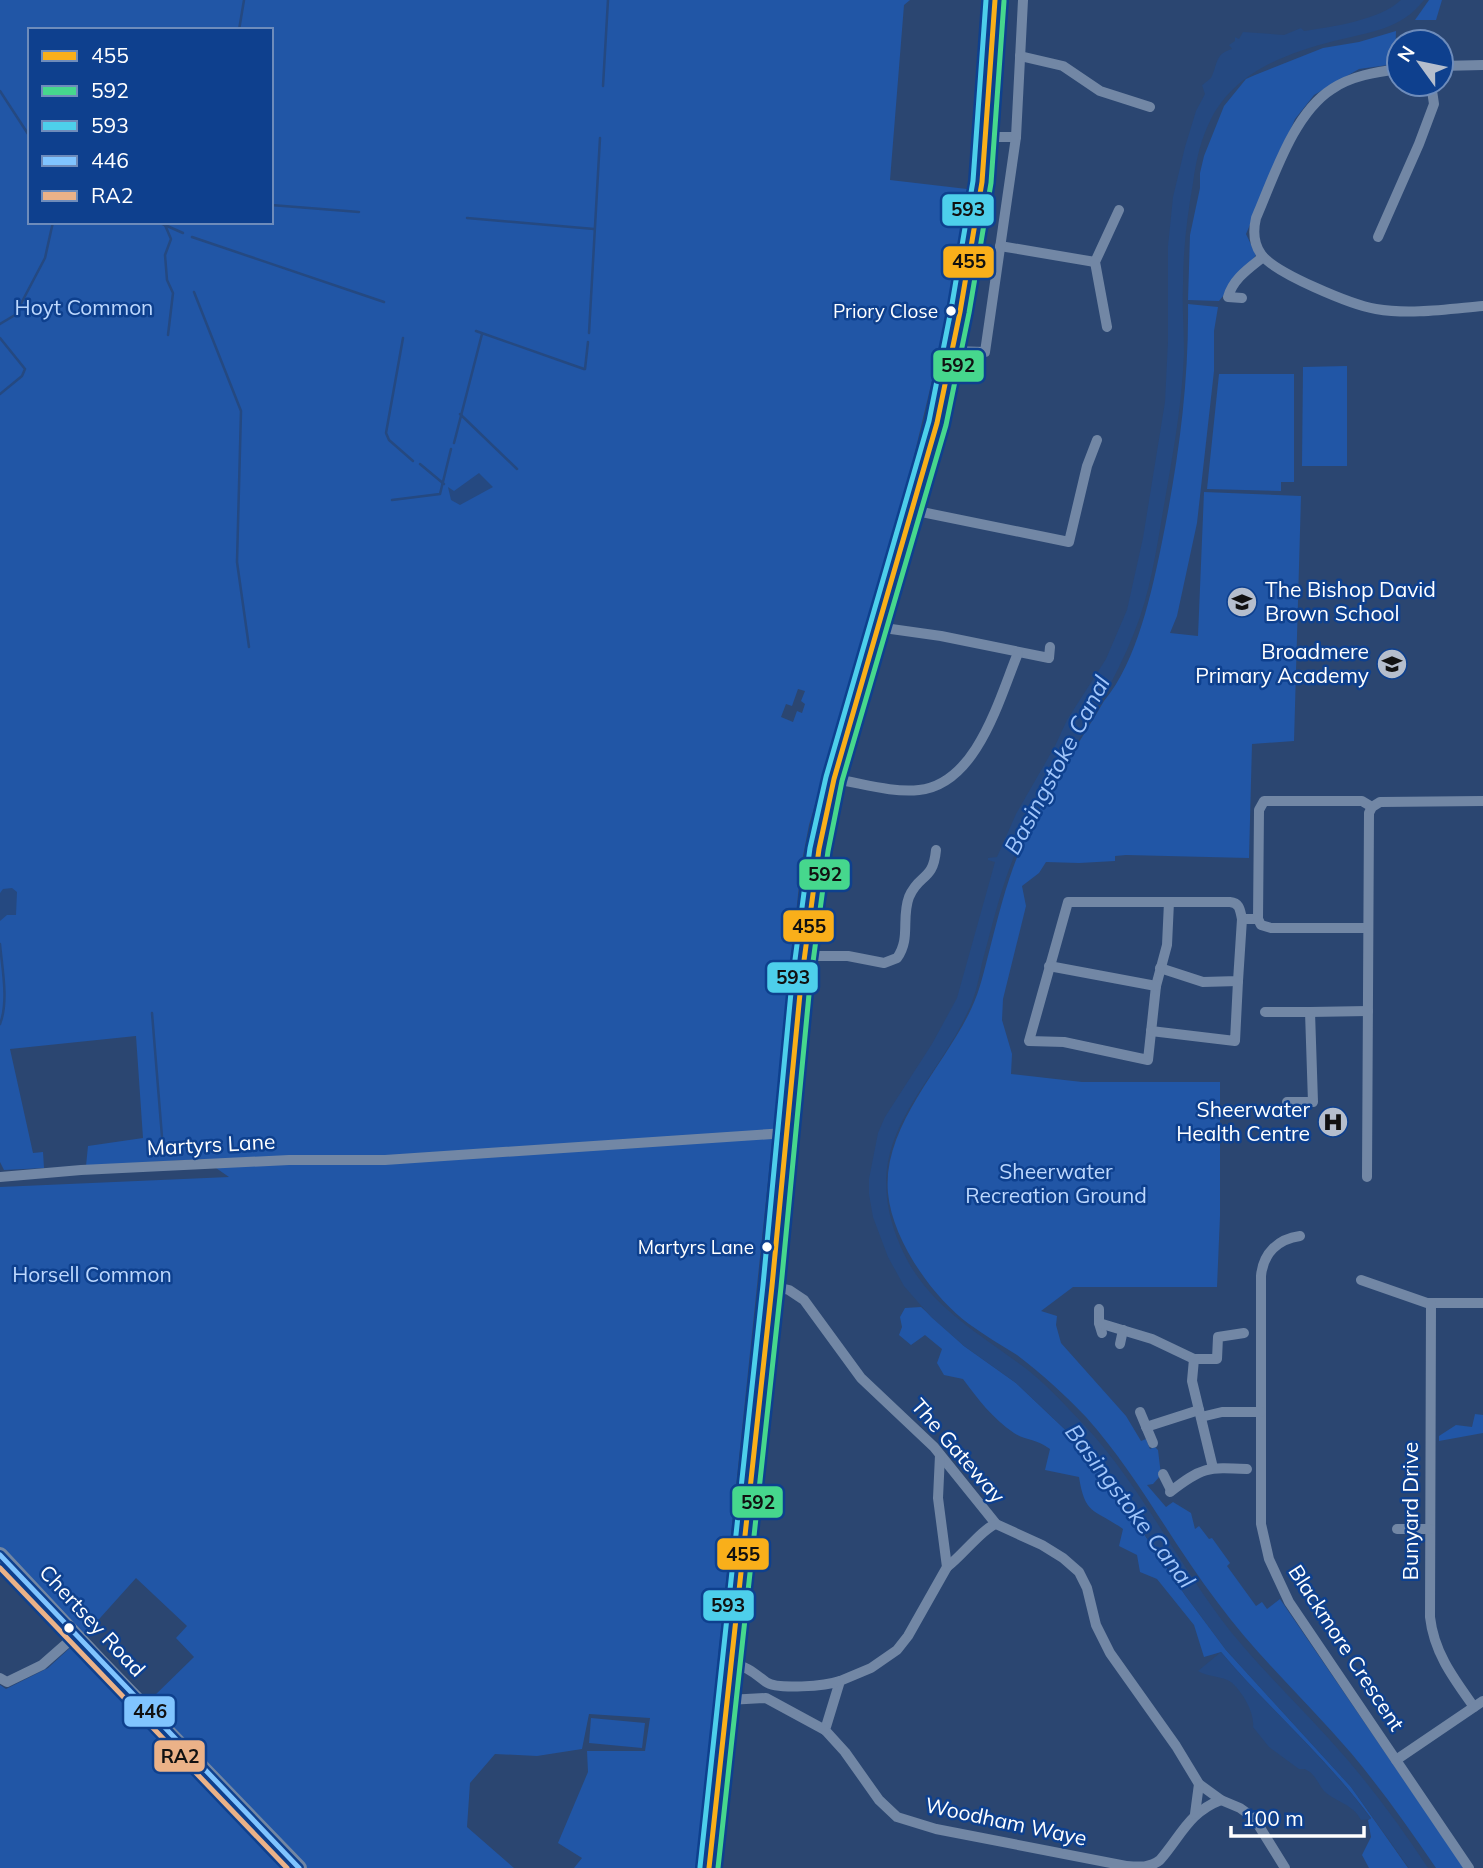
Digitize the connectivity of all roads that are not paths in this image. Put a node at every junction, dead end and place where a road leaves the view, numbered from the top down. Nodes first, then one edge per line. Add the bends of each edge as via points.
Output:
1 (995, 0) edge
2 (1023, 0) edge
3 (1020, 56) junction
4 (1483, 65) edge
5 (1455, 66) edge
6 (1385, 71) edge
7 (1433, 98) edge
8 (1150, 107) dead end
9 (986, 137) junction
10 (1016, 137) junction
11 (1119, 210) dead end
12 (1378, 237) dead end
13 (1000, 246) junction
14 (1262, 257) junction
15 (1095, 262) junction
16 (1242, 298) dead end
17 (1483, 306) edge
18 (1107, 327) dead end
19 (952, 351) junction
20 (1097, 440) dead end
21 (912, 510) junction
22 (877, 626) junction
23 (1050, 647) dead end
24 (1018, 653) junction
25 (834, 779) junction
26 (1483, 801) edge
27 (1372, 807) junction
28 (936, 850) dead end
29 (1170, 902) junction
30 (1242, 919) junction
31 (1258, 919) junction
32 (1367, 928) junction
33 (804, 956) junction
34 (1049, 966) junction
35 (1160, 968) junction
36 (1238, 981) junction
37 (1156, 986) junction
38 (1368, 1011) junction
39 (1265, 1012) dead end
40 (1310, 1012) junction
41 (1151, 1031) junction
42 (1287, 1102) dead end
43 (786, 1127) junction
44 (0, 1177) edge
45 (1367, 1177) dead end
46 (1300, 1237) dead end
47 (1361, 1280) dead end
48 (772, 1286) junction
49 (1429, 1303) junction
50 (1483, 1303) edge
51 (1099, 1309) dead end
52 (1123, 1330) junction
53 (1244, 1333) dead end
54 (1120, 1344) dead end
55 (1194, 1359) junction
56 (1140, 1412) dead end
57 (1261, 1412) junction
58 (1200, 1413) junction
59 (1146, 1427) junction
60 (1153, 1443) dead end
61 (940, 1455) junction
62 (1213, 1468) junction
63 (1247, 1469) dead end
64 (1163, 1474) dead end
65 (996, 1524) junction
66 (1397, 1529) dead end
67 (1430, 1529) junction
68 (0, 1555) edge
69 (947, 1567) junction
70 (75, 1636) junction
71 (732, 1664) junction
72 (0, 1678) edge
73 (840, 1681) junction
74 (769, 1684) junction
75 (766, 1698) junction
76 (728, 1700) junction
77 (1478, 1704) edge
78 (825, 1730) junction
79 (1396, 1760) junction
80 (1199, 1784) junction
81 (1221, 1800) junction
82 (1195, 1814) junction
83 (299, 1868) edge
84 (709, 1868) edge
85 (1285, 1868) edge
86 (1469, 1868) edge

1 - 9 main road
2 - 3 street
3 - 8 street via 1063,66 1100,91
3 - 10 street
4 - 5 street
6 - 14 street via 1332,88 1298,124 1256,218 1254,237
7 - 12 street via 1419,144
9 - 10 street
9 - 19 main road
10 - 13 street
11 - 15 street
13 - 15 street
13 - 19 street via 985,352
14 - 16 street via 1229,292 1228,297
14 - 17 street via 1294,277 1377,309
15 - 18 street
19 - 21 main road
20 - 21 street via 1069,542
21 - 22 main road
22 - 24 street
22 - 25 main road
23 - 24 street via 1049,658
24 - 25 street via 989,725 951,779 933,788 908,790
25 - 33 main road
26 - 27 street via 1380,802
27 - 31 street via 1362,801 1264,801 1259,810
27 - 32 street
28 - 33 street via 935,866 910,895 905,943 897,958 884,963 848,956
29 - 30 street via 1235,903
29 - 34 street via 1068,902
29 - 35 street
30 - 31 street
30 - 36 street
31 - 32 street via 1265,927
32 - 38 street
33 - 43 main road
34 - 37 street
34 - 41 street via 1029,1041 1064,1042 1148,1059
35 - 36 street via 1203,982
35 - 37 street
36 - 41 street via 1235,1041
37 - 41 street
38 - 40 street
38 - 45 street
39 - 40 street
40 - 42 street via 1313,1102
43 - 44 street, Martyrs Lane via 759,1136 385,1160 289,1160
43 - 48 main road
46 - 57 street, Blackmore Crescent via 1278,1244 1262,1267
47 - 49 street
48 - 61 street, The Gateway via 804,1300 862,1378
48 - 71 main road
49 - 50 street
49 - 67 street, Bunyard Drive
51 - 52 street via 1101,1328
52 - 54 street
52 - 55 street
53 - 55 street via 1218,1337 1217,1359
55 - 58 street via 1192,1381
56 - 59 street
57 - 58 street
57 - 79 street, Blackmore Crescent via 1261,1524 1275,1576
58 - 59 street
58 - 62 street
59 - 60 street
61 - 65 street, The Gateway
61 - 69 street via 938,1498
62 - 63 street
62 - 64 street via 1196,1473 1170,1491
65 - 69 street
65 - 80 street, The Gateway via 1042,1545 1079,1572 1110,1653
66 - 67 street
67 - 77 street, Bunyard Drive via 1433,1634 1446,1668
68 - 70 main road, Chertsey Road
69 - 73 street via 897,1650
70 - 72 street via 42,1665 7,1682
70 - 83 main road, Chertsey Road
71 - 74 street via 749,1669
71 - 76 main road
73 - 74 street via 813,1687
73 - 78 street
74 - 75 street
75 - 76 street
75 - 78 street, Woodham Waye
76 - 84 main road
77 - 79 street
78 - 82 street, Woodham Waye via 890,1813 936,1829 1142,1867 1160,1860
79 - 86 street, Blackmore Crescent
80 - 81 street, The Gateway
80 - 82 street
81 - 82 street
81 - 85 street, The Gateway via 1256,1822

